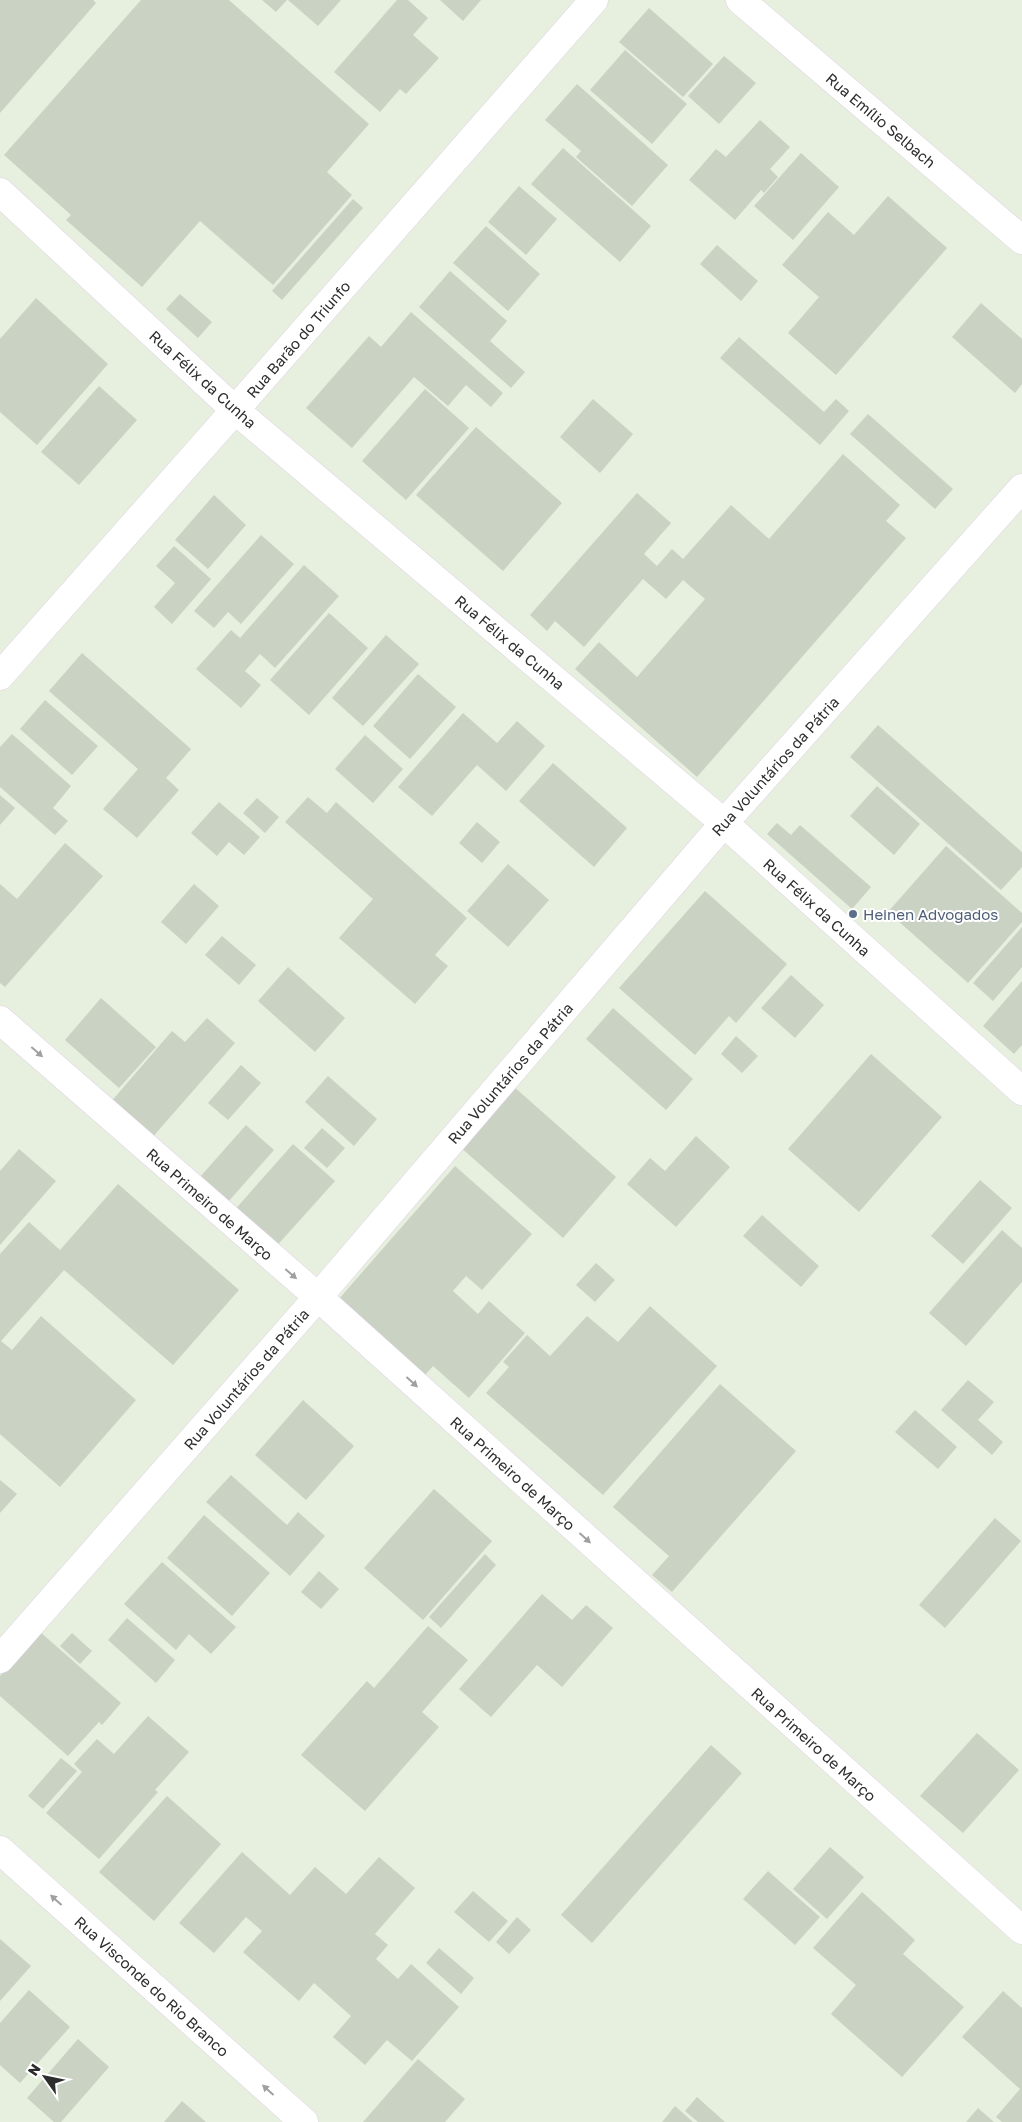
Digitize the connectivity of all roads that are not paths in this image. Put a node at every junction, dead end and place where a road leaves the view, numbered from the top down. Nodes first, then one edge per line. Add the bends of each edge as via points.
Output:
1 (594, 0) edge
2 (740, 0) edge
3 (0, 192) edge
4 (1022, 240) edge
5 (236, 410) junction
6 (1022, 488) edge
7 (0, 676) edge
8 (724, 823) junction
9 (0, 1020) edge
10 (1022, 1091) edge
11 (318, 1297) junction
12 (0, 1658) edge
13 (0, 1850) edge
14 (1022, 1930) edge
15 (304, 2122) edge

1 - 5 street, Rua Barão do Triunfo
2 - 4 street, Rua Emílio Selbach
3 - 5 street, Rua Félix da Cunha
5 - 7 street, Rua Barão do Triunfo
5 - 8 street, Rua Félix da Cunha
6 - 8 street, Rua Voluntários da Pátria
8 - 10 street, Rua Félix da Cunha
8 - 11 street, Rua Voluntários da Pátria
9 -> 11 street, Rua Primeiro de Março
11 - 12 street, Rua Voluntários da Pátria
11 -> 14 street, Rua Primeiro de Março
15 -> 13 street, Rua Visconde do Rio Branco

